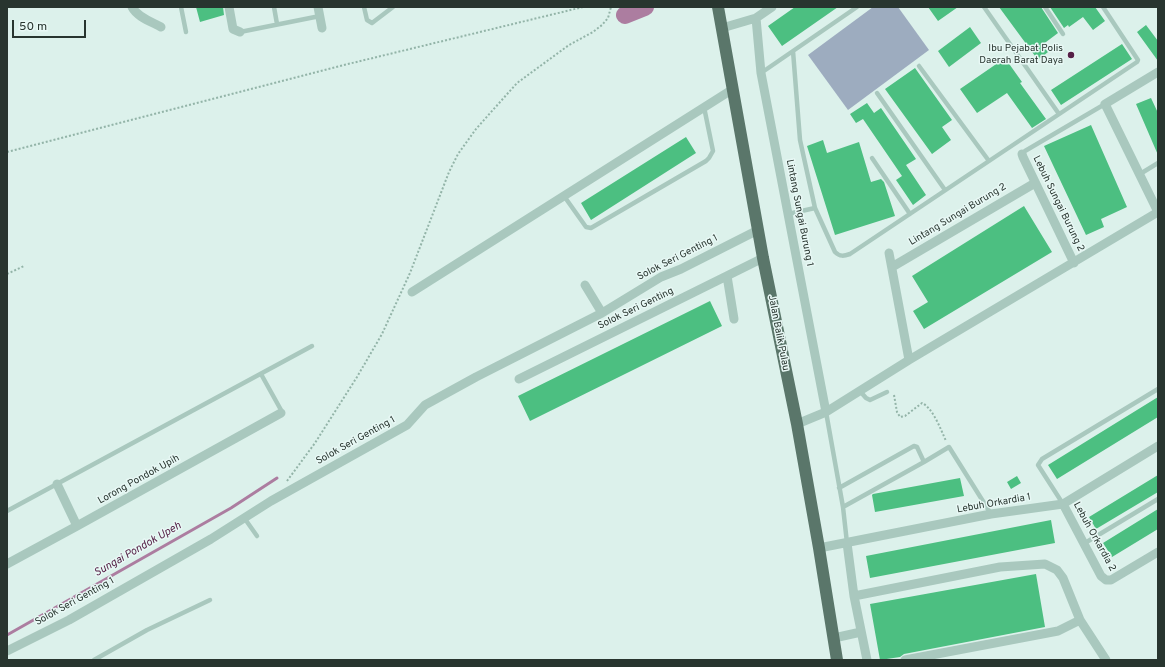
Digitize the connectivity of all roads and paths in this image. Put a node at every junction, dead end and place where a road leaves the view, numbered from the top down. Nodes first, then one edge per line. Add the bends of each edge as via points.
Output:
1 (132, 7) edge
2 (181, 7) edge
3 (229, 7) edge
4 (274, 7) edge
5 (364, 7) edge
6 (393, 7) edge
7 (583, 7) edge
8 (611, 7) edge
9 (718, 7) edge
10 (772, 7) edge
11 (857, 7) edge
12 (984, 7) edge
13 (1045, 7) edge
14 (1103, 7) edge
15 (319, 12) edge
16 (756, 18) junction
17 (277, 24) junction
18 (162, 27) dead end
19 (322, 28) dead end
20 (722, 28) junction
21 (186, 32) dead end
22 (240, 32) joint
23 (1063, 34) dead end
24 (793, 51) junction
25 (919, 66) dead end
26 (1158, 72) edge
27 (761, 73) junction
28 (733, 89) junction
29 (877, 93) dead end
30 (1105, 104) junction
31 (704, 107) junction
32 (1059, 114) junction
33 (7, 152) edge
34 (1022, 154) joint
35 (872, 158) dead end
36 (989, 161) junction
37 (1158, 163) edge
38 (1140, 174) junction
39 (1035, 183) junction
40 (945, 190) junction
41 (564, 196) junction
42 (815, 208) junction
43 (1158, 212) edge
44 (788, 214) junction
45 (910, 214) junction
46 (758, 230) junction
47 (889, 253) dead end
48 (763, 258) junction
49 (1074, 263) junction
50 (24, 266) dead end
51 (892, 267) junction
52 (7, 274) edge
53 (727, 276) junction
54 (585, 285) dead end
55 (412, 292) dead end
56 (602, 313) junction
57 (734, 319) dead end
58 (312, 346) dead end
59 (909, 360) junction
60 (261, 374) junction
61 (519, 379) dead end
62 (859, 390) junction
63 (1158, 390) edge
64 (887, 392) joint
65 (826, 412) junction
66 (281, 413) joint
67 (797, 424) junction
68 (1158, 446) edge
69 (949, 447) junction
70 (924, 462) junction
71 (57, 484) junction
72 (283, 486) dead end
73 (839, 488) junction
74 (1158, 499) edge
75 (1063, 504) junction
76 (843, 507) junction
77 (7, 511) edge
78 (991, 514) junction
79 (244, 519) junction
80 (77, 526) junction
81 (257, 536) dead end
82 (847, 543) junction
83 (1085, 544) junction
84 (819, 548) junction
85 (1158, 552) edge
86 (7, 564) edge
87 (854, 596) junction
88 (210, 600) dead end
89 (1080, 620) junction
90 (861, 632) junction
91 (834, 638) junction
92 (7, 651) edge
93 (94, 660) edge
94 (837, 660) edge
95 (867, 660) edge
96 (905, 660) edge
97 (1106, 660) edge

1 - 18 street via 141,16
2 - 21 lane
3 - 22 street via 233,29
4 - 17 lane
5 - 6 lane via 367,20 372,23
7 - 33 path via 344,65
8 - 72 path via 608,18 594,32 569,45 517,83 476,129 458,154 382,334 315,443
9 - 20 main road, Jalan Balik Pulau
10 - 16 street
11 - 24 lane
12 - 32 lane
13 - 23 lane
14 - 32 lane via 1138,61
15 - 17 lane
15 - 19 street
16 - 20 street
16 - 27 street, Lintang Sungai Burung 1
17 - 22 lane
20 - 28 main road, Jalan Balik Pulau
24 - 27 lane
24 - 42 lane via 800,140
25 - 36 lane
26 - 30 street
27 - 44 street, Lintang Sungai Burung 1
28 - 31 street
28 - 46 main road, Jalan Balik Pulau
29 - 40 lane
30 - 34 lane
30 - 38 street
31 - 41 street
31 - 41 lane via 713,151 706,161 591,228 586,227
32 - 36 lane
34 - 39 street, Lebuh Sungai Burung 2
35 - 45 lane
36 - 40 lane
37 - 38 lane
38 - 43 street
39 - 49 street, Lebuh Sungai Burung 2
39 - 51 street, Lintang Sungai Burung 2
40 - 45 lane
41 - 55 street
42 - 44 lane
42 - 45 lane via 839,256 850,254
43 - 49 street
44 - 65 street, Lintang Sungai Burung 1
46 - 48 main road, Jalan Balik Pulau
46 - 56 street, Solok Seri Genting 1 via 661,277
47 - 51 street
48 - 53 street, Solok Seri Genting
48 - 67 main road, Jalan Balik Pulau
49 - 59 street
50 - 52 path
51 - 59 street
53 - 57 street
53 - 61 street, Solok Seri Genting
54 - 56 street
56 - 79 street, Solok Seri Genting 1 via 425,405 407,425 271,501
58 - 60 lane
59 - 62 street
60 - 66 lane
60 - 71 lane
62 - 64 lane via 870,400
62 - 65 street
63 - 75 lane via 1042,459 1038,465
64 - 69 path via 894,393 900,417 922,403 927,405
65 - 67 street
65 - 73 lane
66 - 80 street, Lorong Pondok Upih
67 - 84 main road, Jalan Balik Pulau
68 - 75 street, Lebuh Orkardia 1
69 - 70 lane
69 - 78 lane
70 - 73 lane via 914,446
70 - 76 lane
71 - 77 lane
71 - 80 street
73 - 76 lane
74 - 83 lane
75 - 78 street, Lebuh Orkardia 1
75 - 83 street, Lebuh Orkardia 2
76 - 82 lane
78 - 82 street, Lebuh Orkardia 1
79 - 81 lane
79 - 92 street, Solok Seri Genting 1 via 69,620
80 - 86 street, Lorong Pondok Upih
82 - 84 street, Lebuh Orkardia 1
82 - 87 street
83 - 85 street, Lebuh Orkardia 2 via 1101,576 1106,580 1111,580
84 - 91 main road, Jalan Balik Pulau
87 - 89 street via 1000,567 1045,564 1057,570 1063,578
87 - 90 street
88 - 93 lane via 147,630
89 - 96 street via 1058,631
89 - 97 street
90 - 91 street
90 - 95 street
91 - 94 main road, Jalan Balik Pulau

